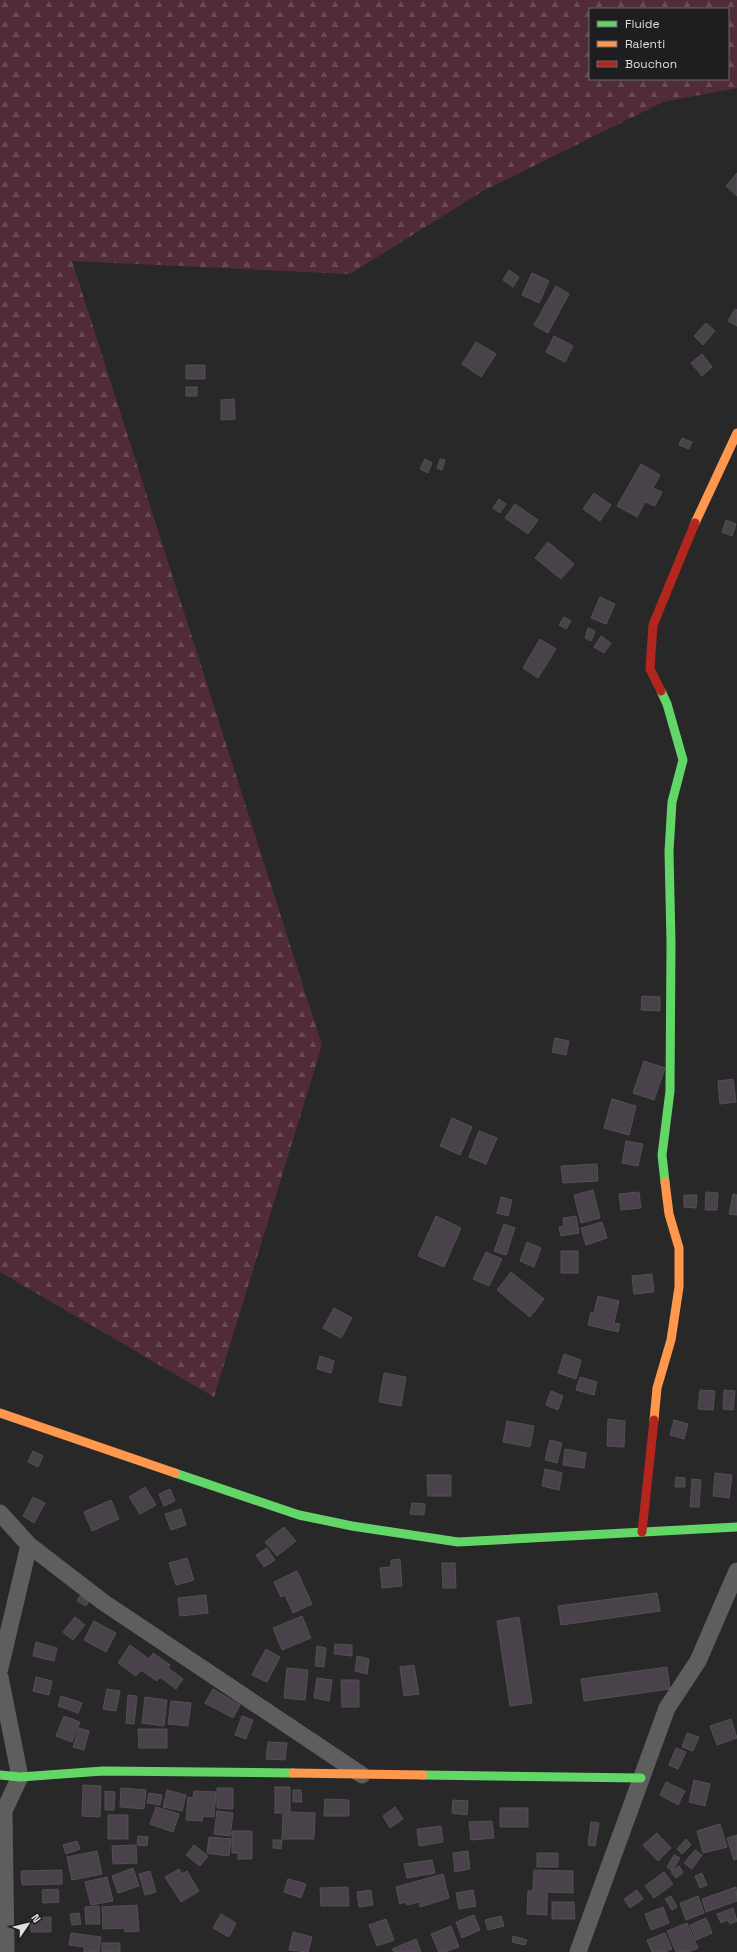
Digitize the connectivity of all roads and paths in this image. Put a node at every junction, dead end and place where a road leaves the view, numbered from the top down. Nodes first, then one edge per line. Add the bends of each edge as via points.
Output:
1 (737, 433) edge
2 (0, 1414) edge
3 (0, 1513) edge
4 (737, 1526) edge
5 (642, 1532) junction
6 (29, 1545) junction
7 (737, 1571) edge
8 (0, 1668) edge
9 (0, 1677) edge
10 (0, 1775) edge
11 (362, 1775) junction
12 (20, 1777) junction
13 (641, 1778) junction
14 (6, 1952) edge
15 (578, 1952) edge

1 - 5 street via 690,533 653,626 650,669 667,704 683,760 672,802 669,851 670,1091 662,1155 668,1214 679,1248 679,1287 671,1340 657,1388
2 - 5 street via 292,1512 352,1526 458,1542
3 - 6 street
4 - 5 street
6 - 8 street
6 - 11 street via 103,1602
7 - 13 street via 698,1661 667,1708
9 - 12 street
10 - 12 street
11 - 12 street via 103,1771
11 - 13 street
12 - 14 street via 4,1811
13 - 15 street

